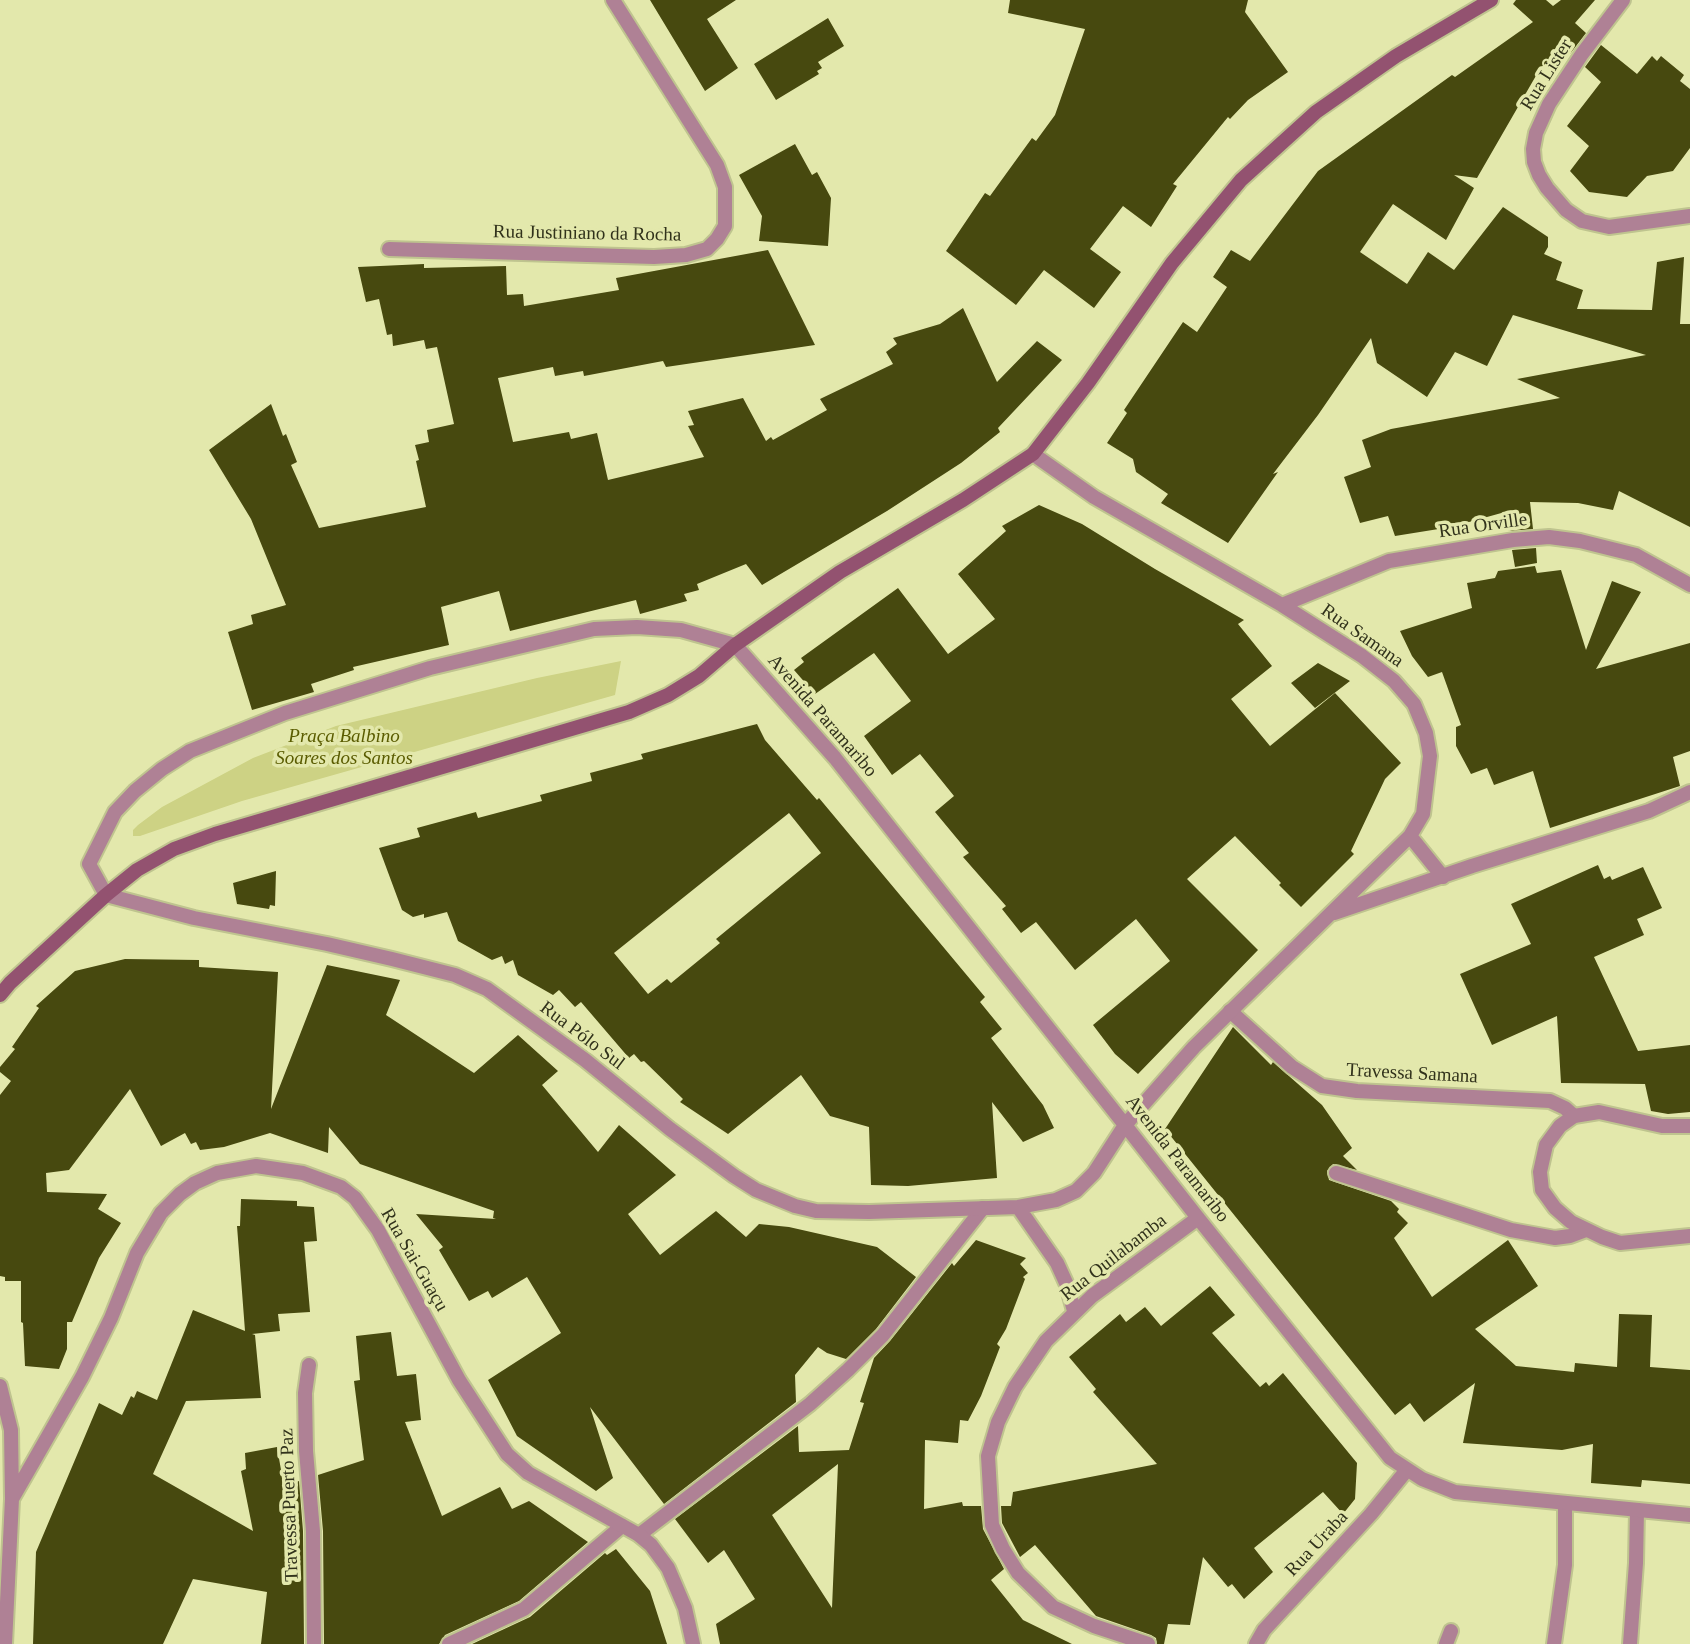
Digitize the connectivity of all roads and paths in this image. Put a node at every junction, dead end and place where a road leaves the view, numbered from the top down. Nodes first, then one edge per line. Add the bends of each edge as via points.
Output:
1 (614, 0) edge
2 (1491, 0) edge
3 (1623, 0) edge
4 (1690, 216) edge
5 (390, 250) dead end
6 (1033, 454) junction
7 (1690, 585) edge
8 (1282, 605) junction
9 (735, 645) junction
10 (1690, 792) edge
11 (1410, 836) junction
12 (1443, 877) junction
13 (106, 895) junction
14 (1328, 915) junction
15 (0, 995) edge
16 (1230, 1011) junction
17 (1574, 1116) junction
18 (1125, 1125) junction
19 (1690, 1126) edge
20 (1336, 1173) dead end
21 (1018, 1207) junction
22 (983, 1208) junction
23 (1198, 1218) junction
24 (1586, 1230) junction
25 (1690, 1236) edge
26 (1074, 1311) junction
27 (309, 1366) dead end
28 (0, 1386) edge
29 (1406, 1471) junction
30 (12, 1499) junction
31 (1565, 1504) junction
32 (1637, 1510) junction
33 (1690, 1515) edge
34 (622, 1526) junction
35 (639, 1535) junction
36 (5, 1644) edge
37 (314, 1644) edge
38 (449, 1644) edge
39 (693, 1644) edge
40 (1148, 1644) edge
41 (1256, 1644) edge
42 (1554, 1644) edge
43 (1630, 1644) edge

1 - 5 street, Rua Justiniano da Rocha via 717,165 725,187 725,226 717,239 707,250 654,257
2 - 6 main road via 1396,56 1316,112 1241,180 1172,263
3 - 4 street, Rua Lister via 1549,104 1536,133 1534,162 1547,188 1582,221 1609,227
6 - 8 street, Rua Samana via 1094,497
6 - 9 main road via 840,572
7 - 8 street, Rua Orville via 1636,555 1549,537 1389,561
8 - 11 street, Rua Samana via 1362,656 1414,704 1430,756 1423,814
9 - 13 main road via 699,676 629,712 215,834 174,849
9 - 13 street via 681,630 594,629 430,668 241,730 190,751 162,769 115,812 89,864
9 - 18 street, Avenida Paramaribo via 835,758
10 - 12 street via 1648,811
11 - 12 street
11 - 14 street, Rua Samana
12 - 14 street
13 - 15 main road
13 - 22 street, Rua Pólo Sul via 379,956 478,985 585,1060 734,1176 756,1191 795,1206 843,1212
14 - 16 street, Rua Samana
16 - 17 street, Travessa Samana via 1292,1067 1322,1086 1550,1101
16 - 18 street, Rua Samana
17 - 19 street via 1599,1112 1662,1126
17 - 24 street via 1546,1146 1540,1183 1555,1208
18 - 21 street, Rua Pólo Sul via 1094,1173 1076,1191
18 - 23 street, Avenida Paramaribo
20 - 24 street via 1521,1232 1555,1238
21 - 22 street, Rua Pólo Sul
21 - 26 street via 1057,1263
22 - 35 street via 883,1335 848,1370
23 - 26 street, Rua Quilabamba
23 - 29 street, Avenida Paramaribo via 1390,1458
24 - 25 street via 1620,1243
26 - 40 street, Rua Quilabamba via 1014,1387 998,1422 988,1456 992,1525 1018,1573 1053,1606
27 - 37 street, Travessa Puerto Paz via 305,1405
28 - 30 street via 10,1430
29 - 31 street, Avenida Paramaribo via 1455,1492
29 - 41 street, Rua Uraba
30 - 34 street, Rua Sai-Guaçu via 82,1377 137,1252 162,1213 195,1183 217,1173 256,1166 322,1179 355,1198 507,1454 528,1473
30 - 36 street
31 - 32 street, Avenida Paramaribo
31 - 42 street via 1565,1565
32 - 33 street, Avenida Paramaribo
32 - 43 street
34 - 35 street, Rua Sai-Guaçu
34 - 38 street via 524,1609
35 - 39 street, Rua Sai-Guaçu via 668,1568 685,1608

